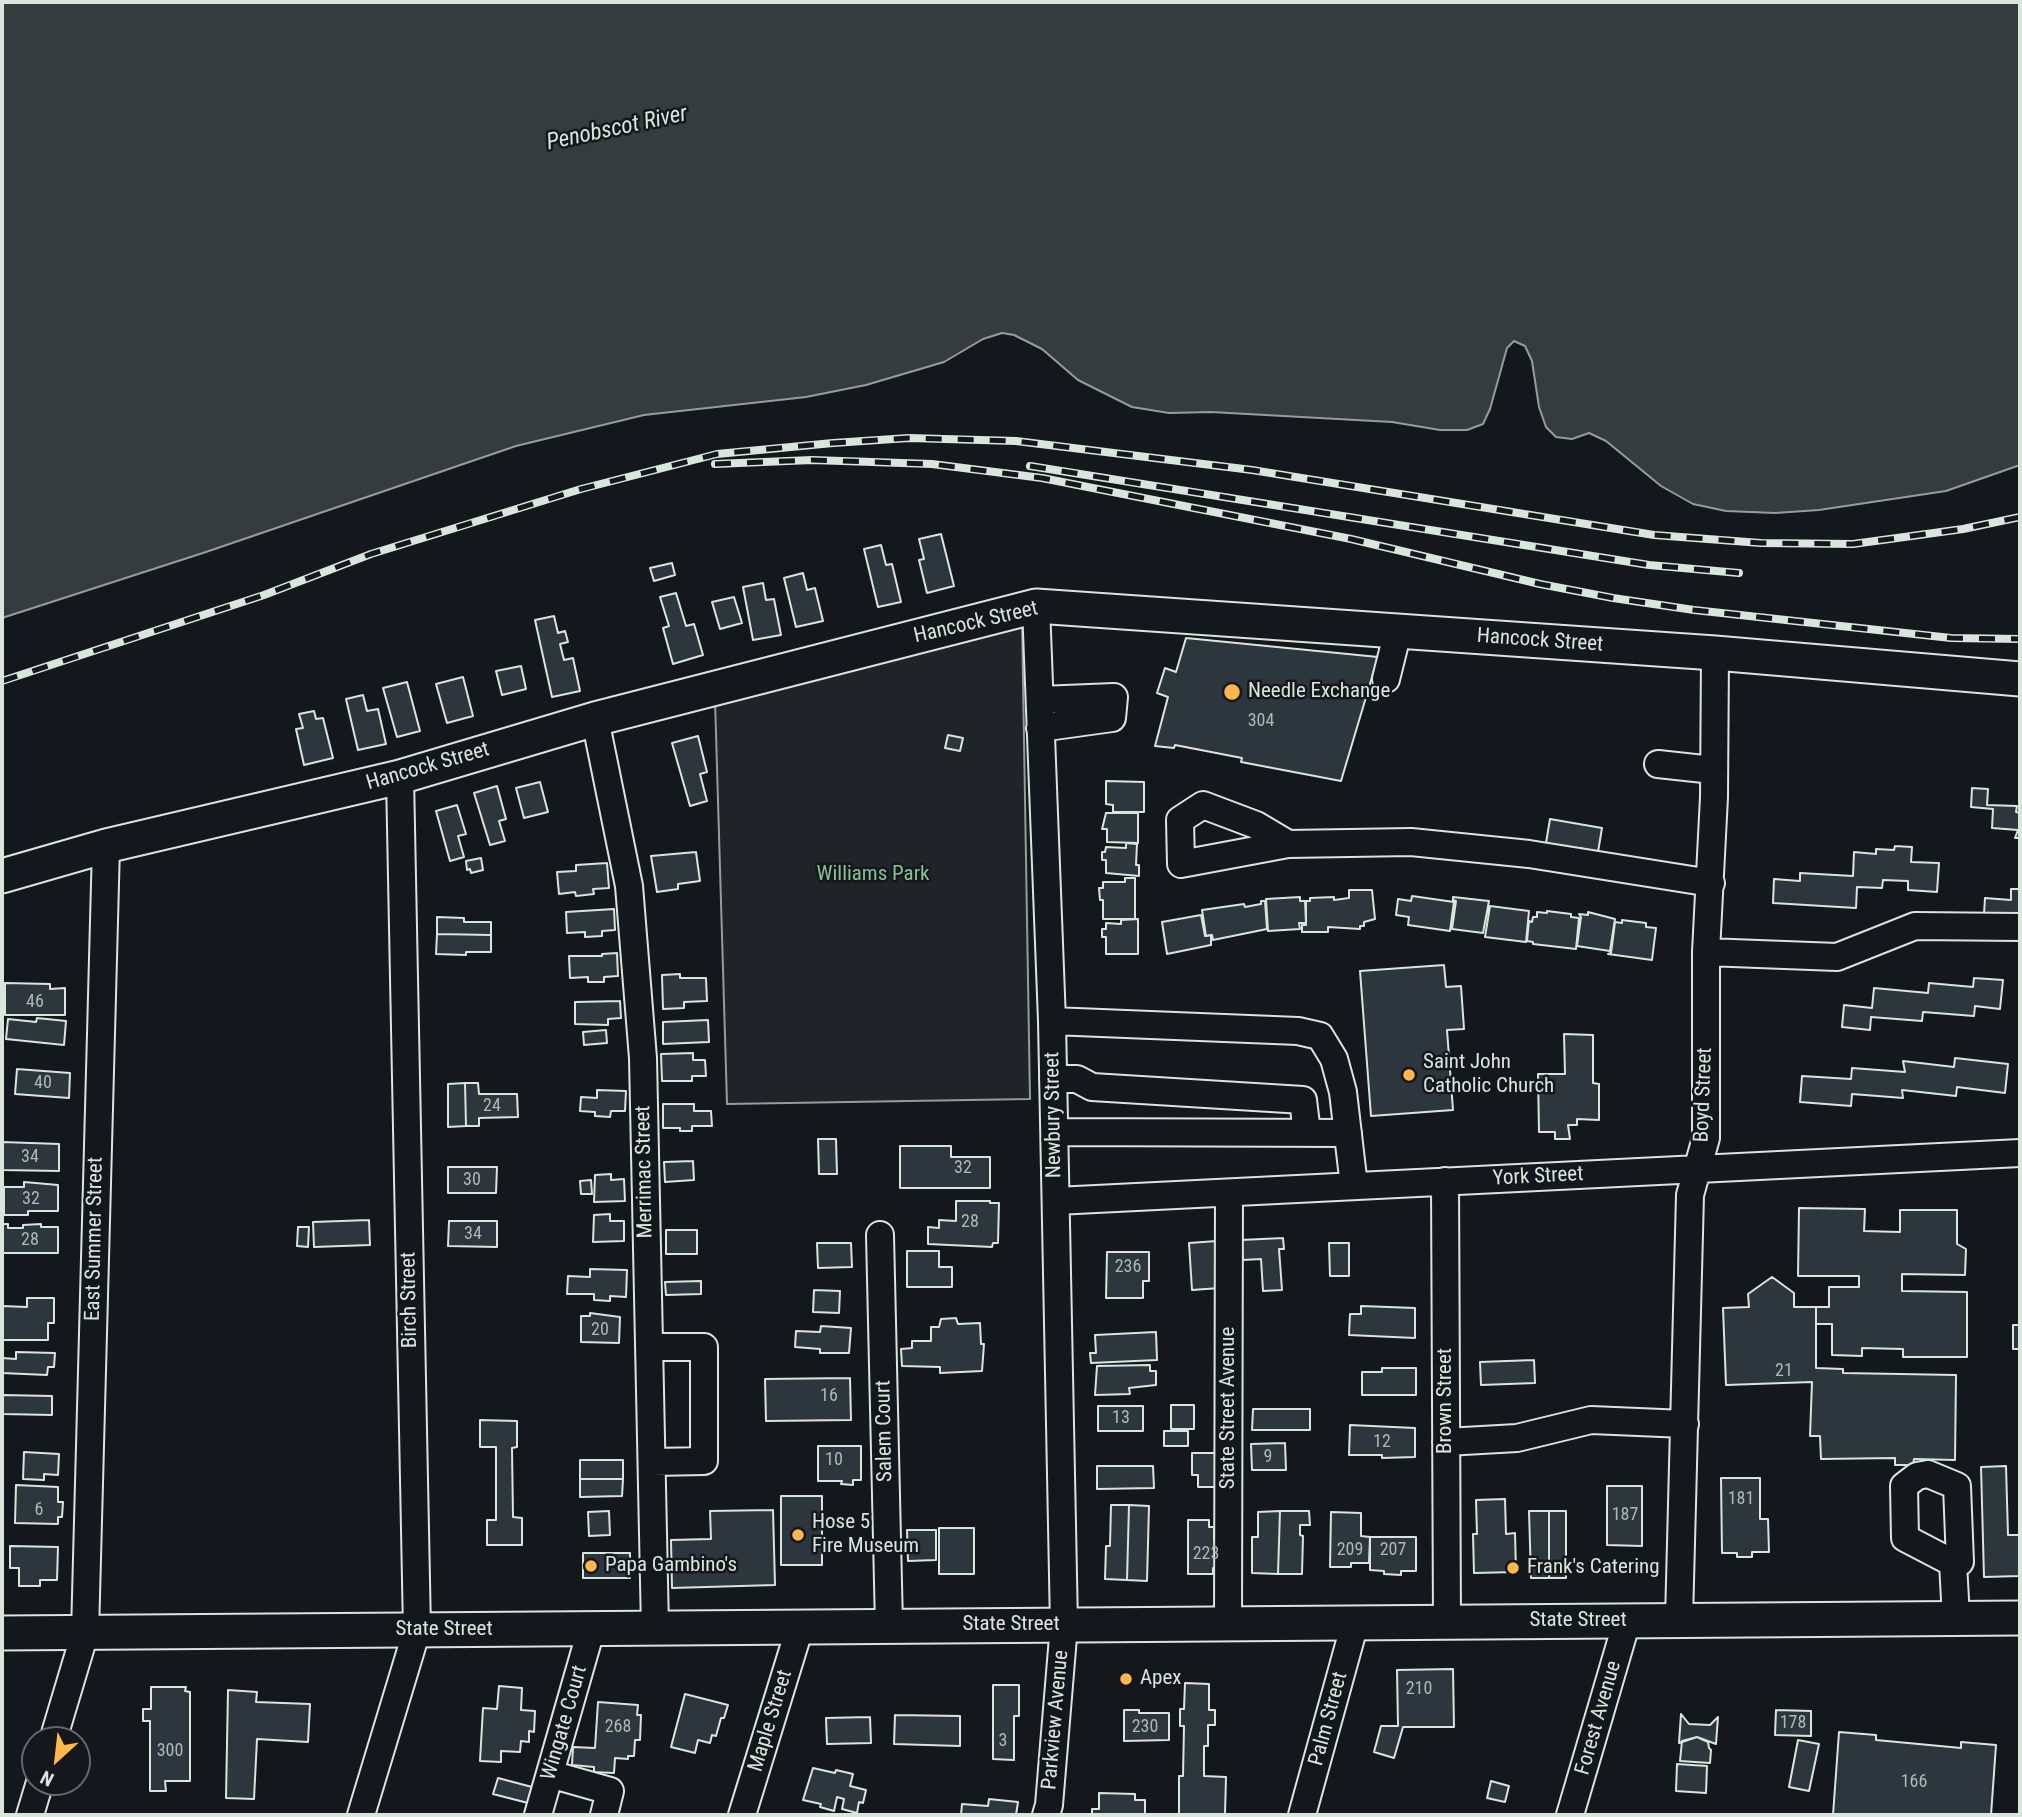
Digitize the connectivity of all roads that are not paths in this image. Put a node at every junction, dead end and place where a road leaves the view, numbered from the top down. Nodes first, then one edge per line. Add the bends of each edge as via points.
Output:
1 (1036, 606) junction
2 (1398, 631) junction
3 (1716, 653) junction
4 (1386, 679) dead end
5 (2020, 679) edge
6 (1040, 701) junction
7 (595, 719) junction
8 (1040, 728) junction
9 (1658, 764) dead end
10 (1713, 770) junction
11 (400, 777) junction
12 (1287, 844) dead end
13 (106, 846) junction
14 (2, 876) edge
15 (1711, 883) junction
16 (2020, 927) edge
17 (1706, 952) junction
18 (1052, 1021) junction
19 (1053, 1079) junction
20 (1092, 1087) junction
21 (1055, 1132) junction
22 (1096, 1132) junction
23 (1307, 1133) junction
24 (1348, 1133) junction
25 (2020, 1153) edge
26 (1697, 1169) junction
27 (1445, 1181) junction
28 (1354, 1186) junction
29 (1229, 1193) junction
30 (1056, 1202) junction
31 (880, 1235) dead end
32 (649, 1347) junction
33 (1685, 1424) junction
34 (1446, 1442) junction
35 (653, 1462) junction
36 (1953, 1563) dead end
37 (1956, 1618) junction
38 (2020, 1618) edge
39 (1628, 1620) junction
40 (1679, 1620) junction
41 (1447, 1622) junction
42 (1355, 1623) junction
43 (1228, 1624) junction
44 (1064, 1625) junction
45 (890, 1626) junction
46 (800, 1627) junction
47 (655, 1628) junction
48 (417, 1630) junction
49 (591, 1630) junction
50 (2, 1633) edge
51 (85, 1633) junction
52 (57, 1726) edge
53 (550, 1774) junction
54 (36, 1796) edge
55 (30, 1815) edge
56 (361, 1815) edge
57 (538, 1815) edge
58 (604, 1815) edge
59 (742, 1815) edge
60 (1046, 1815) edge
61 (1302, 1815) edge
62 (1570, 1815) edge

1 - 2 main road, Hancock Street
1 - 6 street, Newbury Street
1 - 7 main road, Hancock Street
2 - 3 main road, Hancock Street
2 - 4 street
3 - 5 main road, Hancock Street
3 - 10 street, Boyd Street
6 - 8 street, Newbury Street
6 - 8 street via 1114,696 1112,718
7 - 11 main road, Hancock Street
7 - 32 street, Merrimac Street via 629,887 643,1058
8 - 18 street, Newbury Street
9 - 10 street
10 - 15 street, Boyd Street
11 - 13 main road, Hancock Street
11 - 48 street, Birch Street
12 - 15 street via 1411,842 1529,854
13 - 14 main road, Hancock Street
13 - 51 street, East Summer Street
15 - 17 street, Boyd Street
16 - 17 street via 1915,926 1837,957
17 - 26 street, Boyd Street via 1706,1138
18 - 19 street, Newbury Street
18 - 24 street via 1298,1031 1320,1036 1334,1059
19 - 20 street via 1077,1079
19 - 21 street, Newbury Street
20 - 22 street
20 - 23 street via 1303,1100
21 - 22 street
21 - 30 street, Newbury Street
22 - 23 street
23 - 24 street
24 - 28 street
25 - 26 street, York Street
26 - 27 street, York Street
26 - 33 street, Boyd Street via 1690,1195
27 - 28 street, York Street
27 - 34 street, Brown Street
28 - 29 street, York Street
29 - 30 street, York Street
29 - 43 street, State Street Avenue
30 - 44 street, Newbury Street
31 - 45 street, Salem Court
32 - 35 street, Merrimac Street
32 - 35 street via 705,1347 704,1461
33 - 34 street via 1591,1420 1517,1438
33 - 40 street, Boyd Street
34 - 41 street, Brown Street
35 - 47 street, Merrimac Street
36 - 37 street
37 - 38 main road, State Street
37 - 40 main road, State Street
39 - 40 main road, State Street
39 - 41 main road, State Street
39 - 62 street, Forest Avenue
41 - 42 main road, State Street
42 - 43 main road, State Street
42 - 61 street, Palm Street
43 - 44 main road, State Street
44 - 45 main road, State Street
44 - 60 street, Parkview Avenue
45 - 46 main road, State Street
46 - 47 main road, State Street
46 - 59 street, Maple Street
47 - 49 main road, State Street
48 - 49 main road, State Street
48 - 51 main road, State Street
48 - 56 street, Birch Street
49 - 53 street, Wingate Court
50 - 51 main road, State Street
51 - 52 street, East Summer Street
53 - 57 street, Wingate Court
53 - 58 street via 610,1791
54 - 55 street

